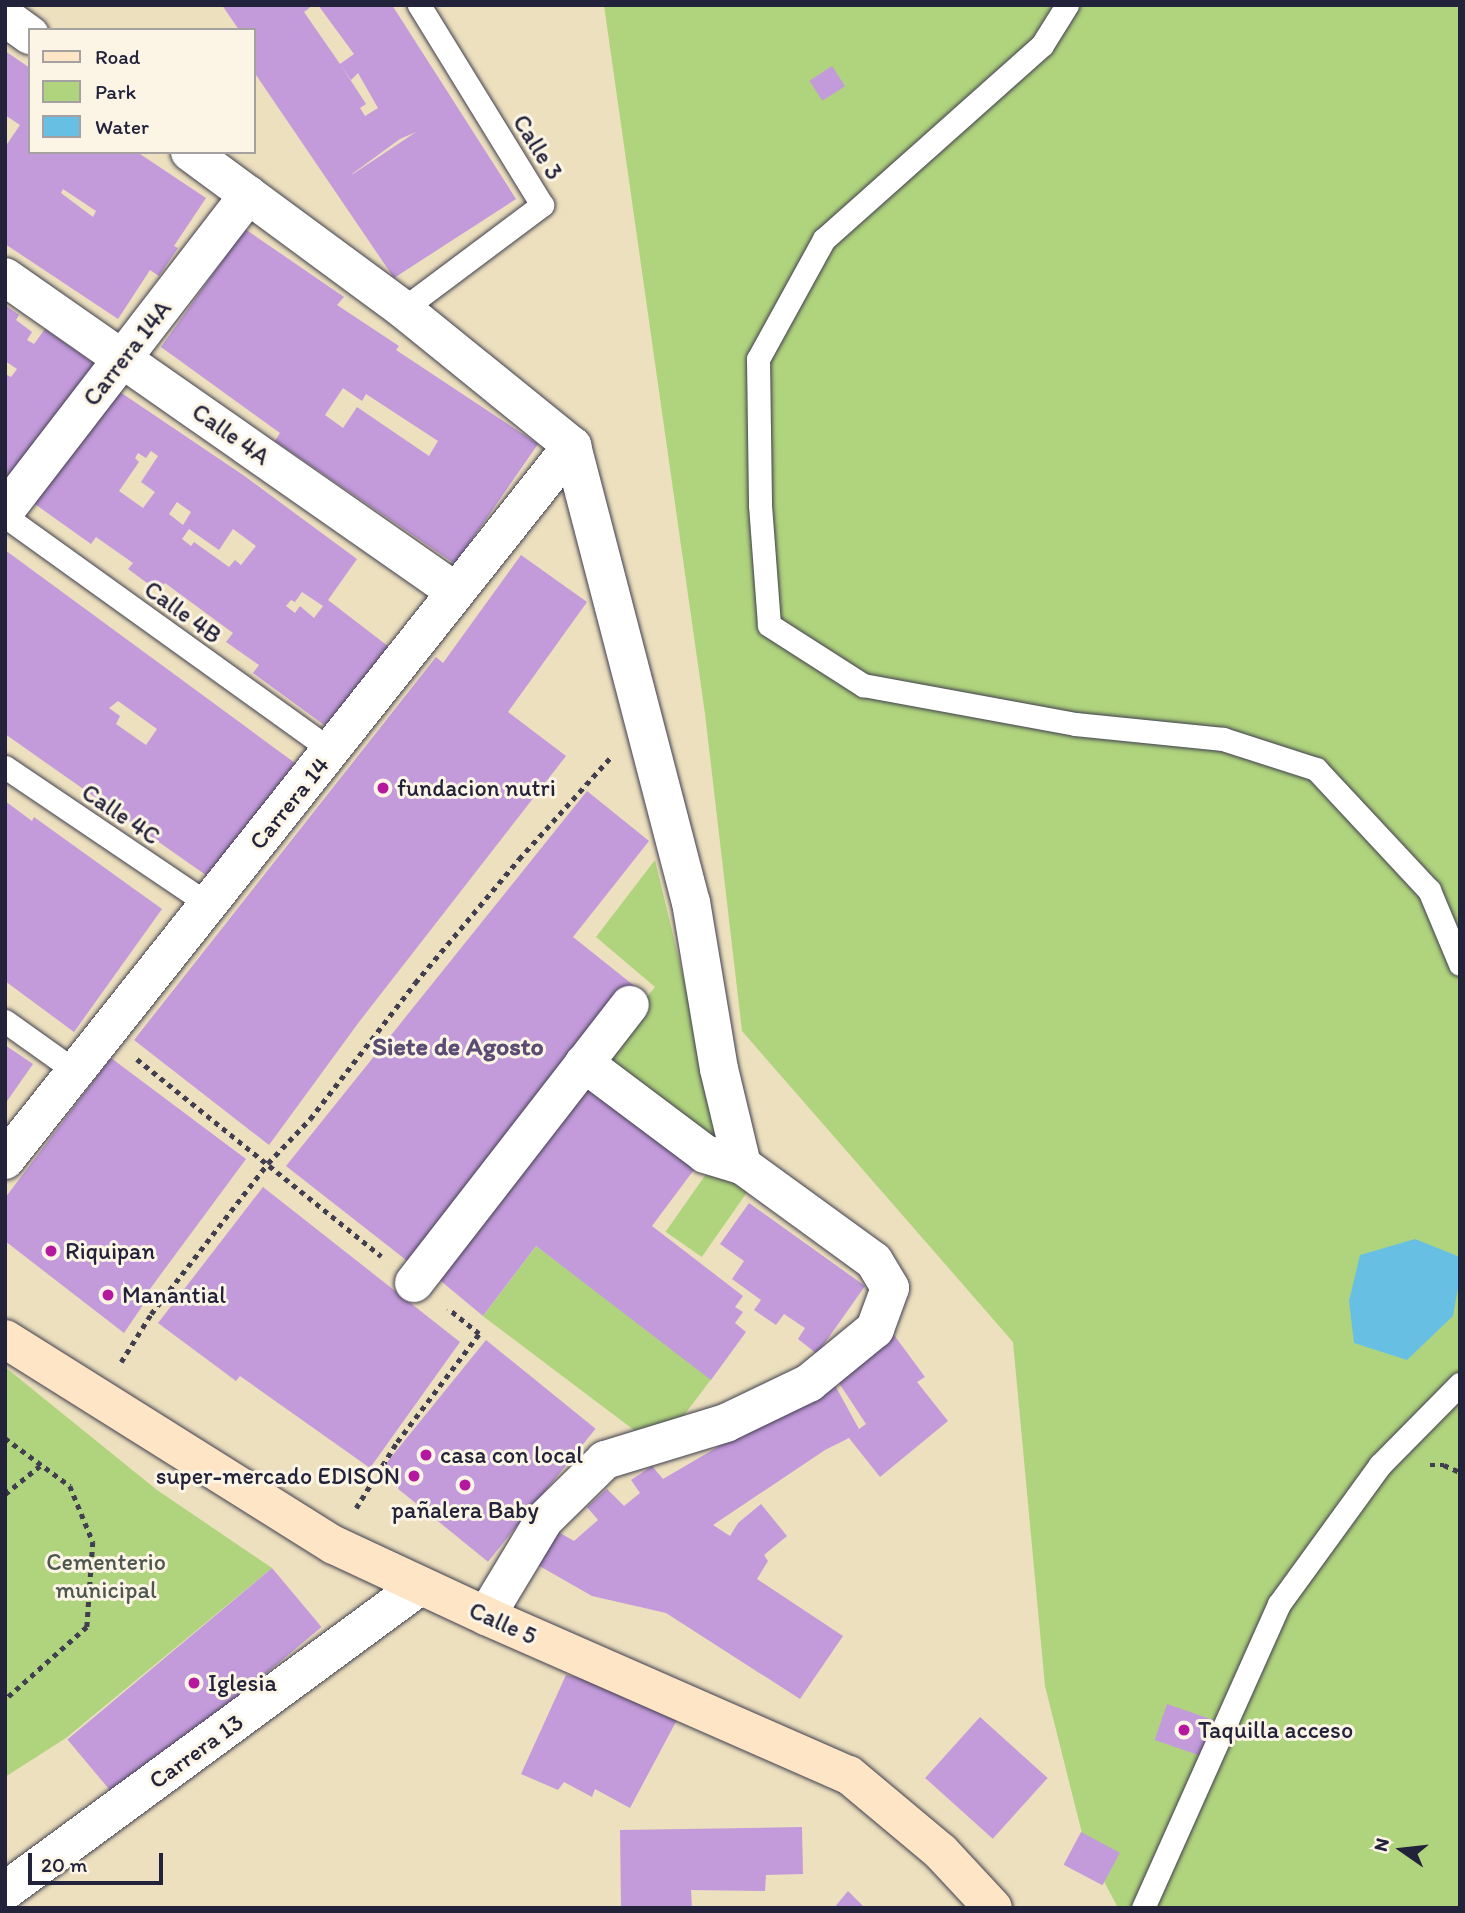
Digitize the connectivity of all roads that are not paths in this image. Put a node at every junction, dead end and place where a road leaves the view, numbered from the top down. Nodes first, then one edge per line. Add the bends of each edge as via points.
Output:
1 (419, 5) edge
2 (1067, 5) edge
3 (5, 17) edge
4 (28, 34) edge
5 (193, 154) edge
6 (248, 195) junction
7 (5, 276) edge
8 (404, 309) junction
9 (123, 359) junction
10 (572, 446) junction
11 (5, 513) edge
12 (456, 592) junction
13 (331, 751) junction
14 (5, 767) edge
15 (208, 904) junction
16 (1460, 964) edge
17 (630, 1005) dead end
18 (5, 1021) edge
19 (584, 1063) junction
20 (75, 1071) junction
21 (5, 1160) edge
22 (742, 1165) junction
23 (414, 1283) dead end
24 (5, 1339) edge
25 (1460, 1384) edge
26 (420, 1586) junction
27 (486, 1616) junction
28 (5, 1891) edge
29 (993, 1908) edge
30 (1143, 1908) edge

1 - 8 lane, Calle 3 via 542,205
2 - 16 lane via 1042,45 824,239 758,359 760,505 769,625 863,685 1075,724 1223,739 1316,769 1429,890
3 - 4 street
5 - 6 street
6 - 8 street
6 - 9 street, Carrera 14A
7 - 9 street, Calle 4A
8 - 10 street
9 - 11 street, Carrera 14A
9 - 12 street, Calle 4A
10 - 12 street, Carrera 14
10 - 22 street via 691,902 719,1069
11 - 13 lane, Calle 4B
12 - 13 street, Carrera 14
13 - 15 street, Carrera 14
14 - 15 lane, Calle 4C
15 - 20 street, Carrera 14
17 - 19 street
18 - 20 lane
19 - 22 street via 705,1154
19 - 23 street
20 - 21 street, Carrera 14
22 - 27 street via 874,1261 890,1288 875,1329 809,1383 726,1423 605,1460 544,1520
24 - 26 street, Calle 5 via 334,1545
25 - 30 lane via 1380,1465 1279,1604
26 - 27 street, Calle 5
26 - 28 street, Carrera 13
27 - 29 street, Calle 5 via 849,1775 941,1852

